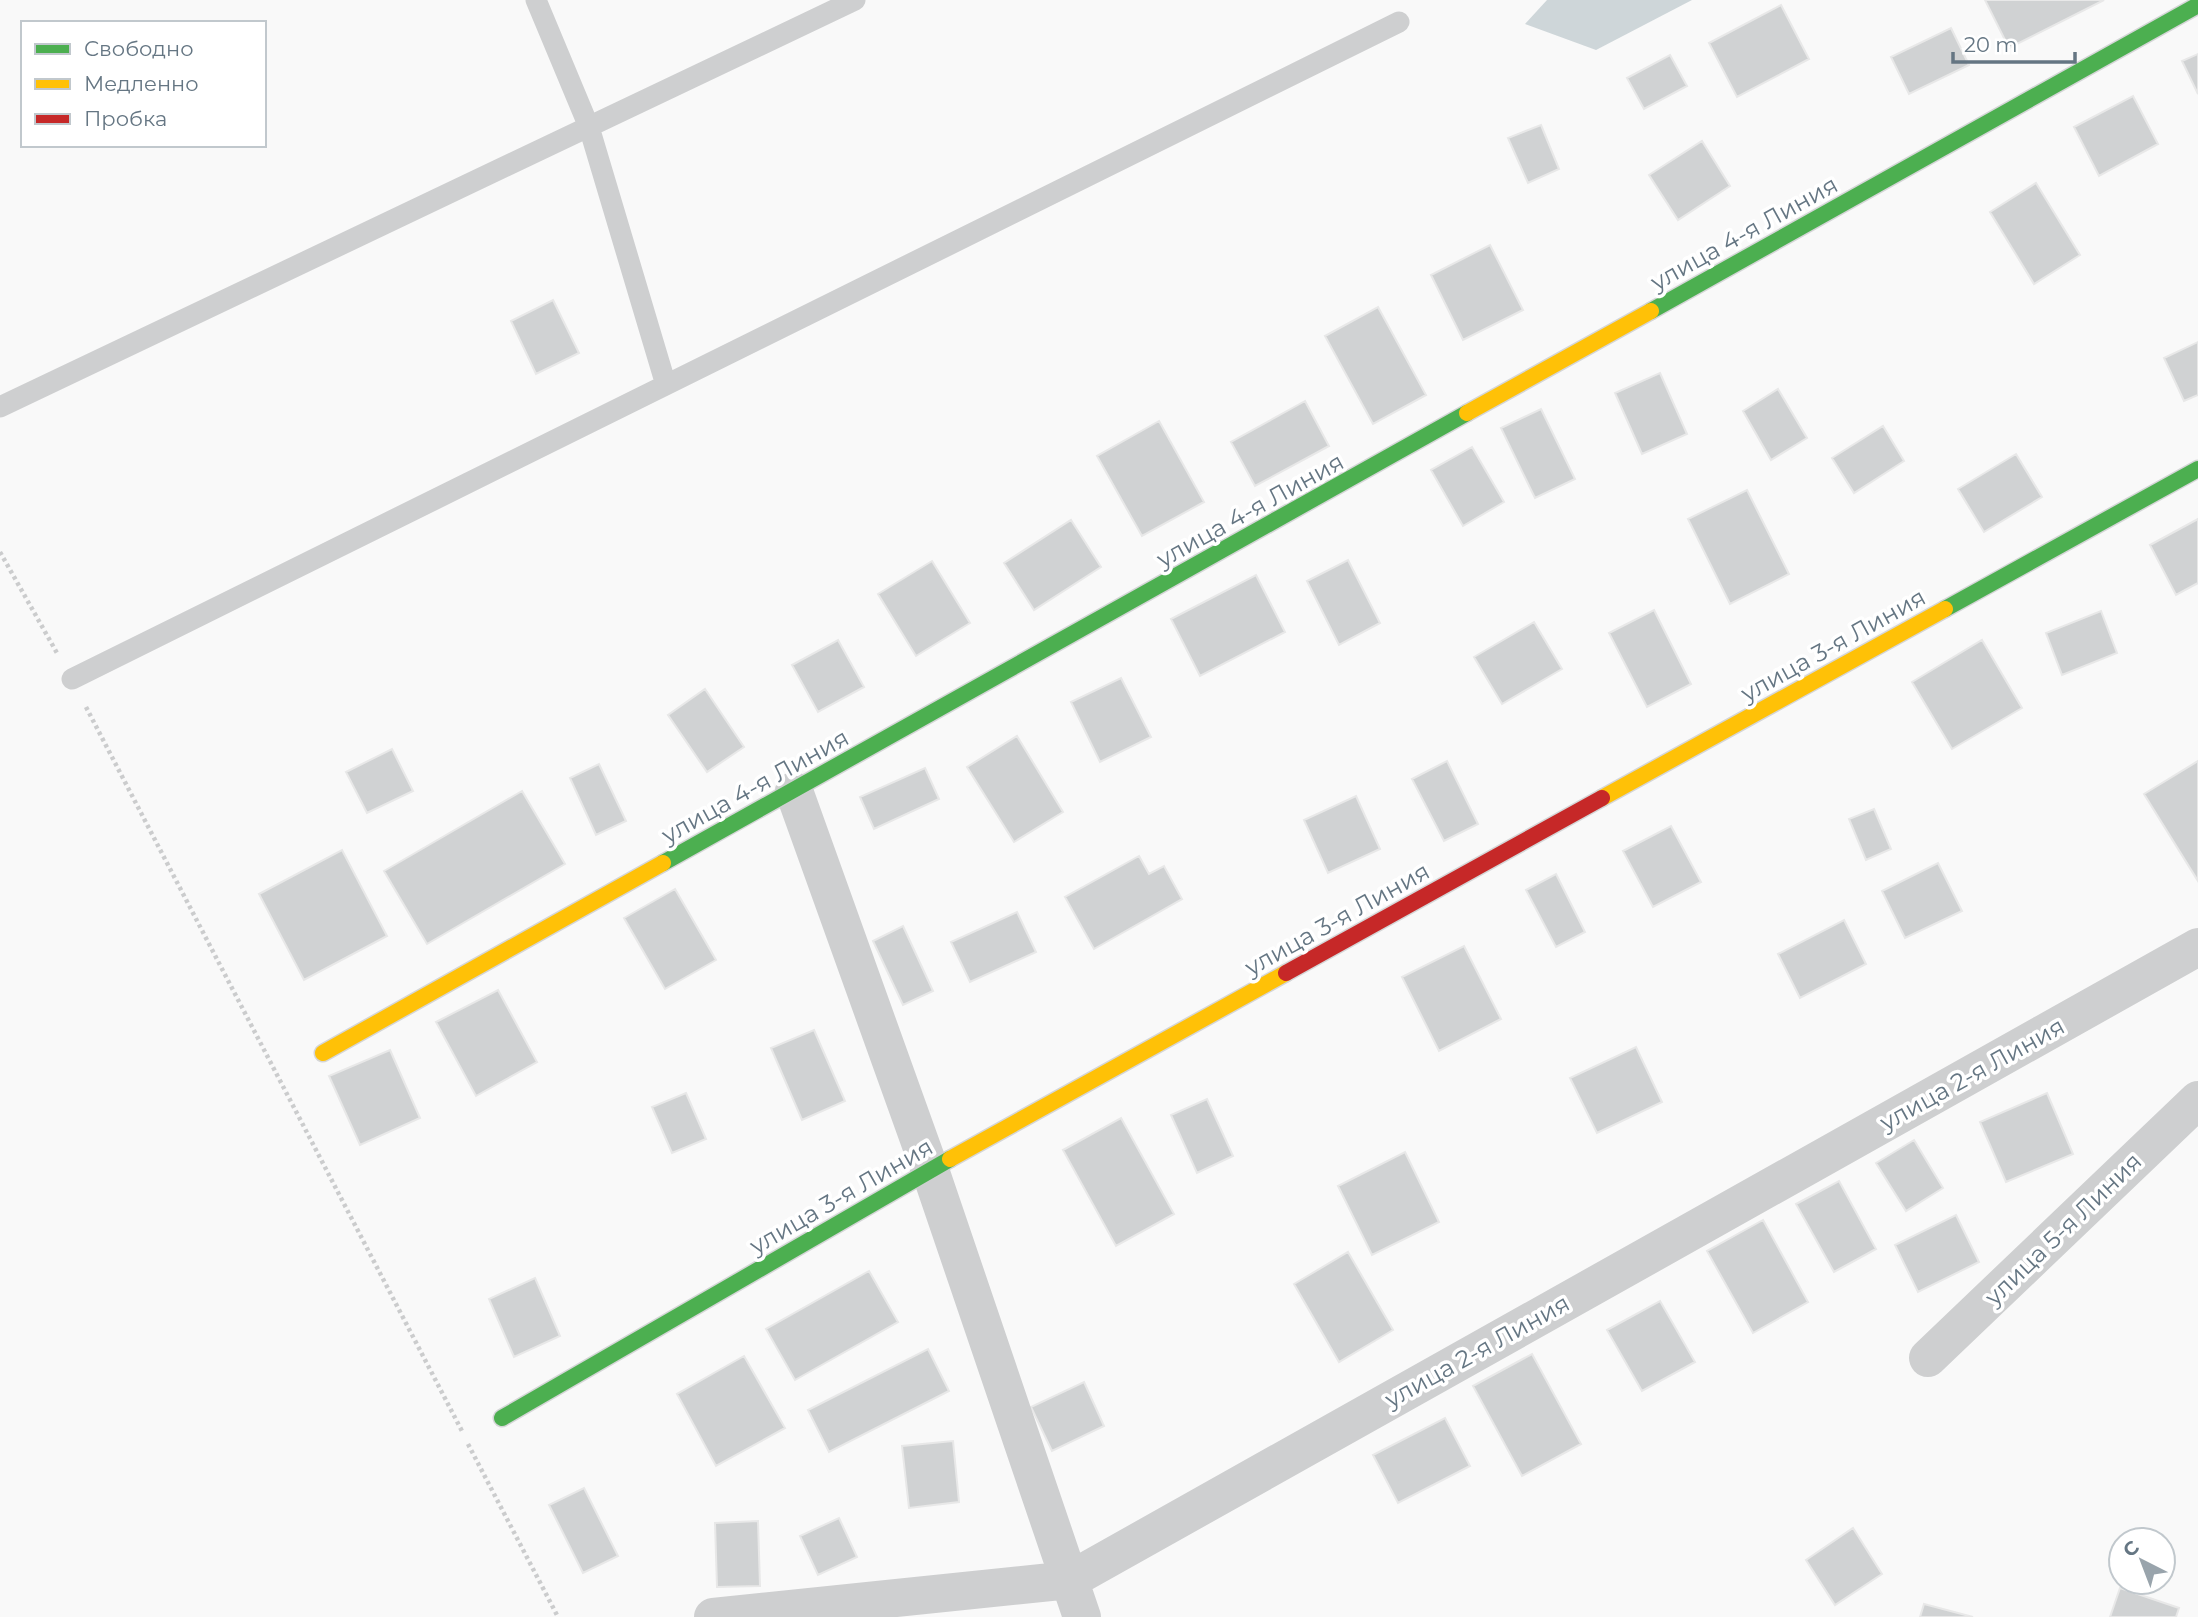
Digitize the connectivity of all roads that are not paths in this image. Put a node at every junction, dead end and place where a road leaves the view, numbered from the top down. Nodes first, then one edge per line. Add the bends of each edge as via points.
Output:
1 (536, 0) edge
2 (855, 0) edge
3 (2198, 5) edge
4 (1399, 23) dead end
5 (589, 127) junction
6 (666, 385) junction
7 (0, 407) edge
8 (2198, 469) edge
9 (72, 679) road end
10 (794, 791) junction
11 (2198, 947) edge
12 (323, 1053) dead end
13 (2198, 1100) edge
14 (930, 1170) junction
15 (1928, 1358) dead end
16 (502, 1418) dead end
17 (1070, 1580) junction
18 (713, 1617) edge
19 (1082, 1617) edge

1 - 5 lane
2 - 5 lane
3 - 10 street, улица 4-я Линия
4 - 6 lane
5 - 6 lane
5 - 7 lane
6 - 9 lane
8 - 14 street, улица 3-я Линия
10 - 12 street, улица 4-я Линия
10 - 14 street
11 - 17 street, улица 2-я Линия
13 - 15 street, улица 5-я Линия
14 - 16 street, улица 3-я Линия
14 - 17 street
17 - 18 street, улица 2-я Линия
17 - 19 street

